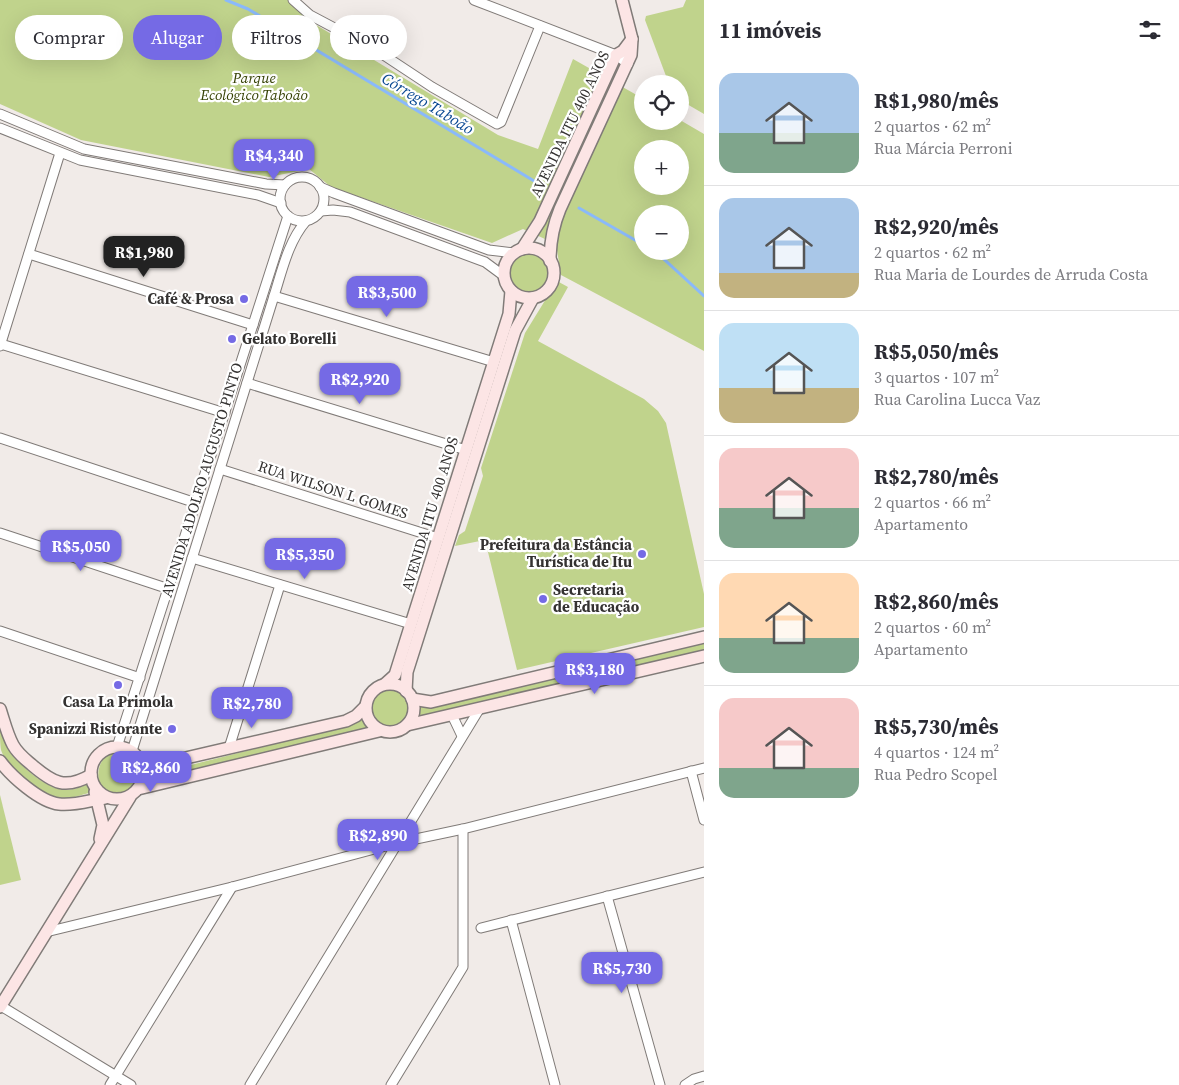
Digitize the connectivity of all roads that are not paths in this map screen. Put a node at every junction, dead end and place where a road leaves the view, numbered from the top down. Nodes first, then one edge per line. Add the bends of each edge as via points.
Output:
1 (292, 0) edge
2 (474, 0) edge
3 (622, 0) edge
4 (540, 26) junction
5 (632, 40) junction
6 (616, 55) junction
7 (628, 64) junction
8 (0, 114) edge
9 (0, 128) edge
10 (60, 153) junction
11 (285, 185) junction
12 (320, 187) junction
13 (280, 203) junction
14 (321, 211) junction
15 (288, 216) junction
16 (306, 221) junction
17 (518, 251) junction
18 (29, 254) junction
19 (550, 261) junction
20 (504, 276) junction
21 (511, 291) junction
22 (274, 296) junction
23 (532, 298) junction
24 (253, 325) junction
25 (0, 345) edge
26 (494, 362) junction
27 (247, 383) junction
28 (225, 413) junction
29 (0, 438) edge
30 (466, 450) junction
31 (220, 469) junction
32 (196, 503) junction
33 (0, 533) edge
34 (438, 538) junction
35 (192, 558) junction
36 (280, 585) junction
37 (169, 589) junction
38 (411, 624) junction
39 (0, 632) edge
40 (704, 637) edge
41 (704, 656) edge
42 (140, 678) junction
43 (385, 684) junction
44 (409, 695) junction
45 (366, 706) junction
46 (480, 708) junction
47 (0, 709) edge
48 (452, 715) junction
49 (407, 725) junction
50 (379, 731) junction
51 (462, 736) junction
52 (117, 747) junction
53 (229, 748) junction
54 (132, 751) junction
55 (141, 760) junction
56 (0, 761) edge
57 (704, 768) edge
58 (691, 771) junction
59 (91, 775) junction
60 (134, 793) junction
61 (99, 795) junction
62 (704, 820) edge
63 (463, 829) junction
64 (397, 843) junction
65 (94, 855) junction
66 (704, 872) edge
67 (232, 887) junction
68 (607, 896) junction
69 (511, 920) junction
70 (481, 928) dead end
71 (46, 932) junction
72 (0, 1006) edge
73 (116, 1076) junction
74 (704, 1076) edge
75 (110, 1085) edge
76 (130, 1085) edge
77 (250, 1085) edge
78 (391, 1085) edge
79 (556, 1085) edge
80 (660, 1085) edge
81 (685, 1085) edge

1 - 4 street via 310,14 376,50 494,123 500,123
2 - 4 street
3 - 5 street
4 - 6 street
5 - 6 street, AVENIDA ITU 400 ANOS
5 - 7 street, AVENIDA ITU 400 ANOS
6 - 7 street
6 - 17 street, AVENIDA ITU 400 ANOS via 540,221
7 - 19 street, AVENIDA ITU 400 ANOS via 560,209 550,244
8 - 11 street via 84,150
9 - 10 street
10 - 13 street via 80,160 258,195
10 - 18 street
11 - 12 street via 303,177 310,178
11 - 13 street
12 - 14 street via 324,196
12 - 17 street via 489,250
13 - 15 street
14 - 16 street
14 - 20 street via 350,212 485,262
15 - 16 street
15 - 24 street, AVENIDA ADOLFO AUGUSTO PINTO
16 - 22 street, AVENIDA ADOLFO AUGUSTO PINTO via 291,245
17 - 19 street via 538,250
17 - 20 street via 506,263
18 - 24 street
18 - 25 street
19 - 23 street via 554,271 552,282 546,291
20 - 21 street
21 - 23 street
21 - 26 street, AVENIDA ITU 400 ANOS via 509,314
22 - 26 street
22 - 27 street, AVENIDA ADOLFO AUGUSTO PINTO
23 - 44 street, AVENIDA ITU 400 ANOS via 512,339 407,672
24 - 28 street, AVENIDA ADOLFO AUGUSTO PINTO
25 - 28 street
26 - 30 street, AVENIDA ITU 400 ANOS
27 - 30 street
27 - 31 street, AVENIDA ADOLFO AUGUSTO PINTO
28 - 32 street, AVENIDA ADOLFO AUGUSTO PINTO
29 - 32 street
30 - 34 street, AVENIDA ITU 400 ANOS
31 - 34 street, RUA WILSON L GOMES
31 - 35 street, AVENIDA ADOLFO AUGUSTO PINTO
32 - 37 street, AVENIDA ADOLFO AUGUSTO PINTO
33 - 37 street
34 - 38 street, AVENIDA ITU 400 ANOS
35 - 36 street
35 - 54 street, AVENIDA ADOLFO AUGUSTO PINTO
36 - 38 street
36 - 53 street
37 - 42 street, AVENIDA ADOLFO AUGUSTO PINTO
38 - 43 street, AVENIDA ITU 400 ANOS via 395,675
39 - 42 street
40 - 44 street via 431,702
41 - 46 street
42 - 52 street, AVENIDA ADOLFO AUGUSTO PINTO
43 - 44 street via 396,685
43 - 45 street via 370,694
44 - 49 street via 414,704 413,715
45 - 50 street via 368,720
45 - 53 street via 346,721
46 - 48 street
46 - 51 street
47 - 59 street via 17,751 45,776 66,784
48 - 49 street
48 - 51 street
49 - 50 street via 394,732
50 - 60 street
51 - 64 street
52 - 54 street
52 - 59 street via 108,749 95,760
53 - 55 street via 164,763
54 - 55 street
55 - 60 street via 142,775
56 - 61 street via 35,793 51,802 66,804
57 - 58 street
58 - 62 street
58 - 63 street
59 - 61 street
60 - 61 street via 119,799
60 - 65 street
61 - 65 street via 103,825
63 - 64 street
63 - 78 street via 463,967
64 - 67 street
64 - 77 street
65 - 71 street
66 - 68 street
67 - 71 street
67 - 73 street
68 - 69 street
68 - 80 street
69 - 70 street
69 - 79 street
71 - 72 street
72 - 73 street
73 - 75 street
73 - 76 street
74 - 81 street

